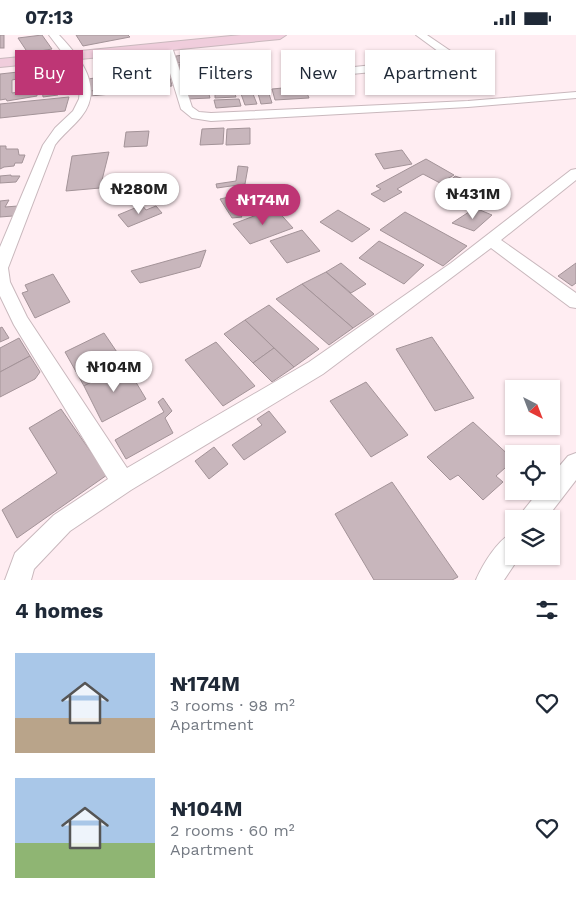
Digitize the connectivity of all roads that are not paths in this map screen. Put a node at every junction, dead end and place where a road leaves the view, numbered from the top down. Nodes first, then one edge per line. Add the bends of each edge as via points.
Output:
1 (54, 35) edge
2 (280, 35) edge
3 (421, 35) edge
4 (248, 37) edge
5 (166, 47) junction
6 (68, 50) edge
7 (83, 54) edge
8 (15, 61) edge
9 (0, 63) edge
10 (355, 71) edge
11 (83, 79) edge
12 (576, 95) edge
13 (576, 173) edge
14 (491, 241) junction
15 (0, 268) edge
16 (576, 302) edge
17 (576, 463) edge
18 (123, 483) junction
19 (538, 510) edge
20 (505, 557) edge
21 (18, 580) edge
22 (489, 580) edge

1 - 6 street
2 - 4 street
3 - 10 street via 451,56 450,59
4 - 5 street
5 - 7 street
5 - 12 street via 187,109 196,115 211,117
8 - 9 street
11 - 15 street via 85,98 80,111 49,145
13 - 14 street
14 - 16 street
14 - 18 street via 316,368
15 - 18 street via 2,282 20,320
17 - 19 street
18 - 21 street via 62,523 24,562
20 - 22 street

